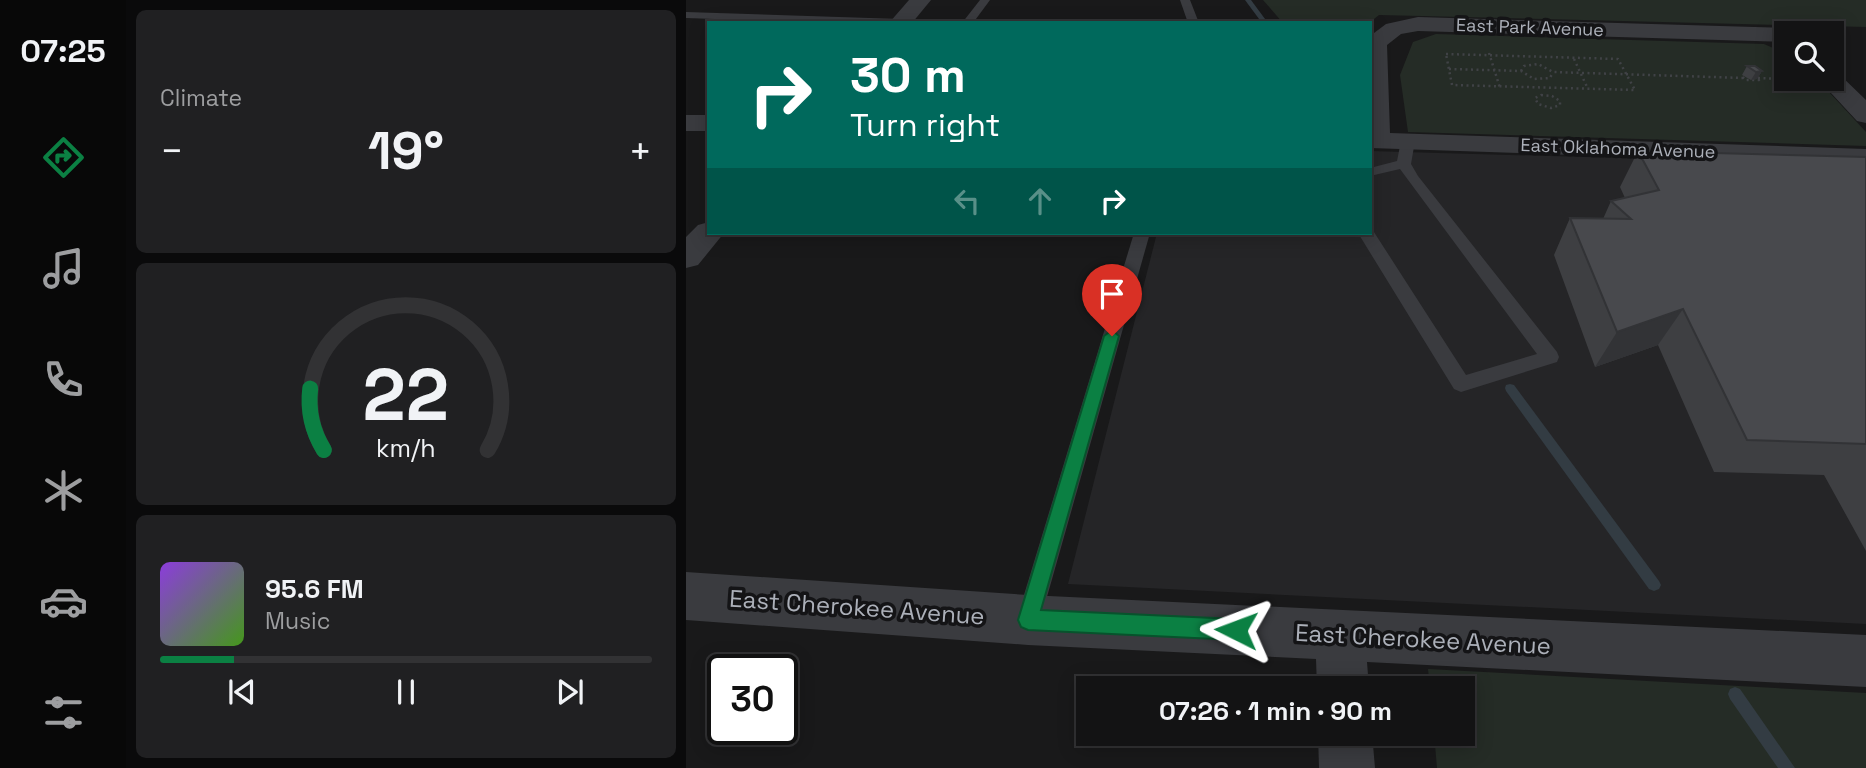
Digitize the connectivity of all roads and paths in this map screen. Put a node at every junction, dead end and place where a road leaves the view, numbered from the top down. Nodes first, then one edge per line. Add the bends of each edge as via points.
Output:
1 (921, 0) edge
2 (985, 0) edge
3 (1185, 0) edge
4 (686, 15) edge
5 (870, 21) edge
6 (902, 21) edge
7 (969, 21) edge
8 (1193, 21) edge
9 (1774, 34) edge
10 (1489, 54) junction
11 (1573, 56) junction
12 (1449, 69) junction
13 (1494, 70) junction
14 (1521, 71) junction
15 (1553, 72) junction
16 (1581, 73) junction
17 (1627, 74) junction
18 (1744, 78) junction
19 (1758, 78) junction
20 (1774, 79) edge
21 (1540, 80) junction
22 (1500, 87) junction
23 (1543, 87) junction
24 (1589, 90) junction
25 (1842, 91) edge
26 (1546, 95) junction
27 (1866, 115) edge
28 (686, 122) edge
29 (707, 123) edge
30 (1373, 140) edge
31 (1406, 153) junction
32 (1866, 157) edge
33 (1372, 171) edge
34 (1141, 235) edge
35 (1367, 235) edge
36 (686, 596) edge
37 (1028, 620) junction
38 (1340, 635) junction
39 (1866, 661) edge
40 (1342, 676) edge
41 (1346, 746) edge
42 (1347, 768) edge

1 - 6 street
2 - 7 lane
3 - 8 lane
4 - 5 lane
9 - 30 street, East Park Avenue via 1418,24 1394,29 1376,43
10 - 11 path
10 - 12 path via 1446,54
10 - 13 path
11 - 16 path
11 - 17 path via 1618,59
12 - 13 path
12 - 22 path via 1452,85
13 - 14 path
13 - 22 path
14 - 15 path via 1538,64
14 - 21 path
15 - 16 path
15 - 21 path via 1550,78
16 - 17 path
16 - 24 path
17 - 18 path
17 - 24 path via 1635,90
18 - 19 path via 1756,82
18 - 19 path via 1744,74
19 - 20 path
21 - 23 path
22 - 23 path
23 - 24 path
23 - 26 path
25 - 27 street
26 - 26 path via 1559,99 1560,105 1546,107 1535,102 1537,96
28 - 29 street
30 - 31 street, East Oklahoma Avenue
31 - 32 street, East Oklahoma Avenue
31 - 33 lane
31 - 35 lane via 1411,177 1550,357 1461,384
34 - 37 lane
36 - 37 street, East Cherokee Avenue
37 - 38 street, East Cherokee Avenue
38 - 39 street, East Cherokee Avenue
38 - 40 street
41 - 42 street

